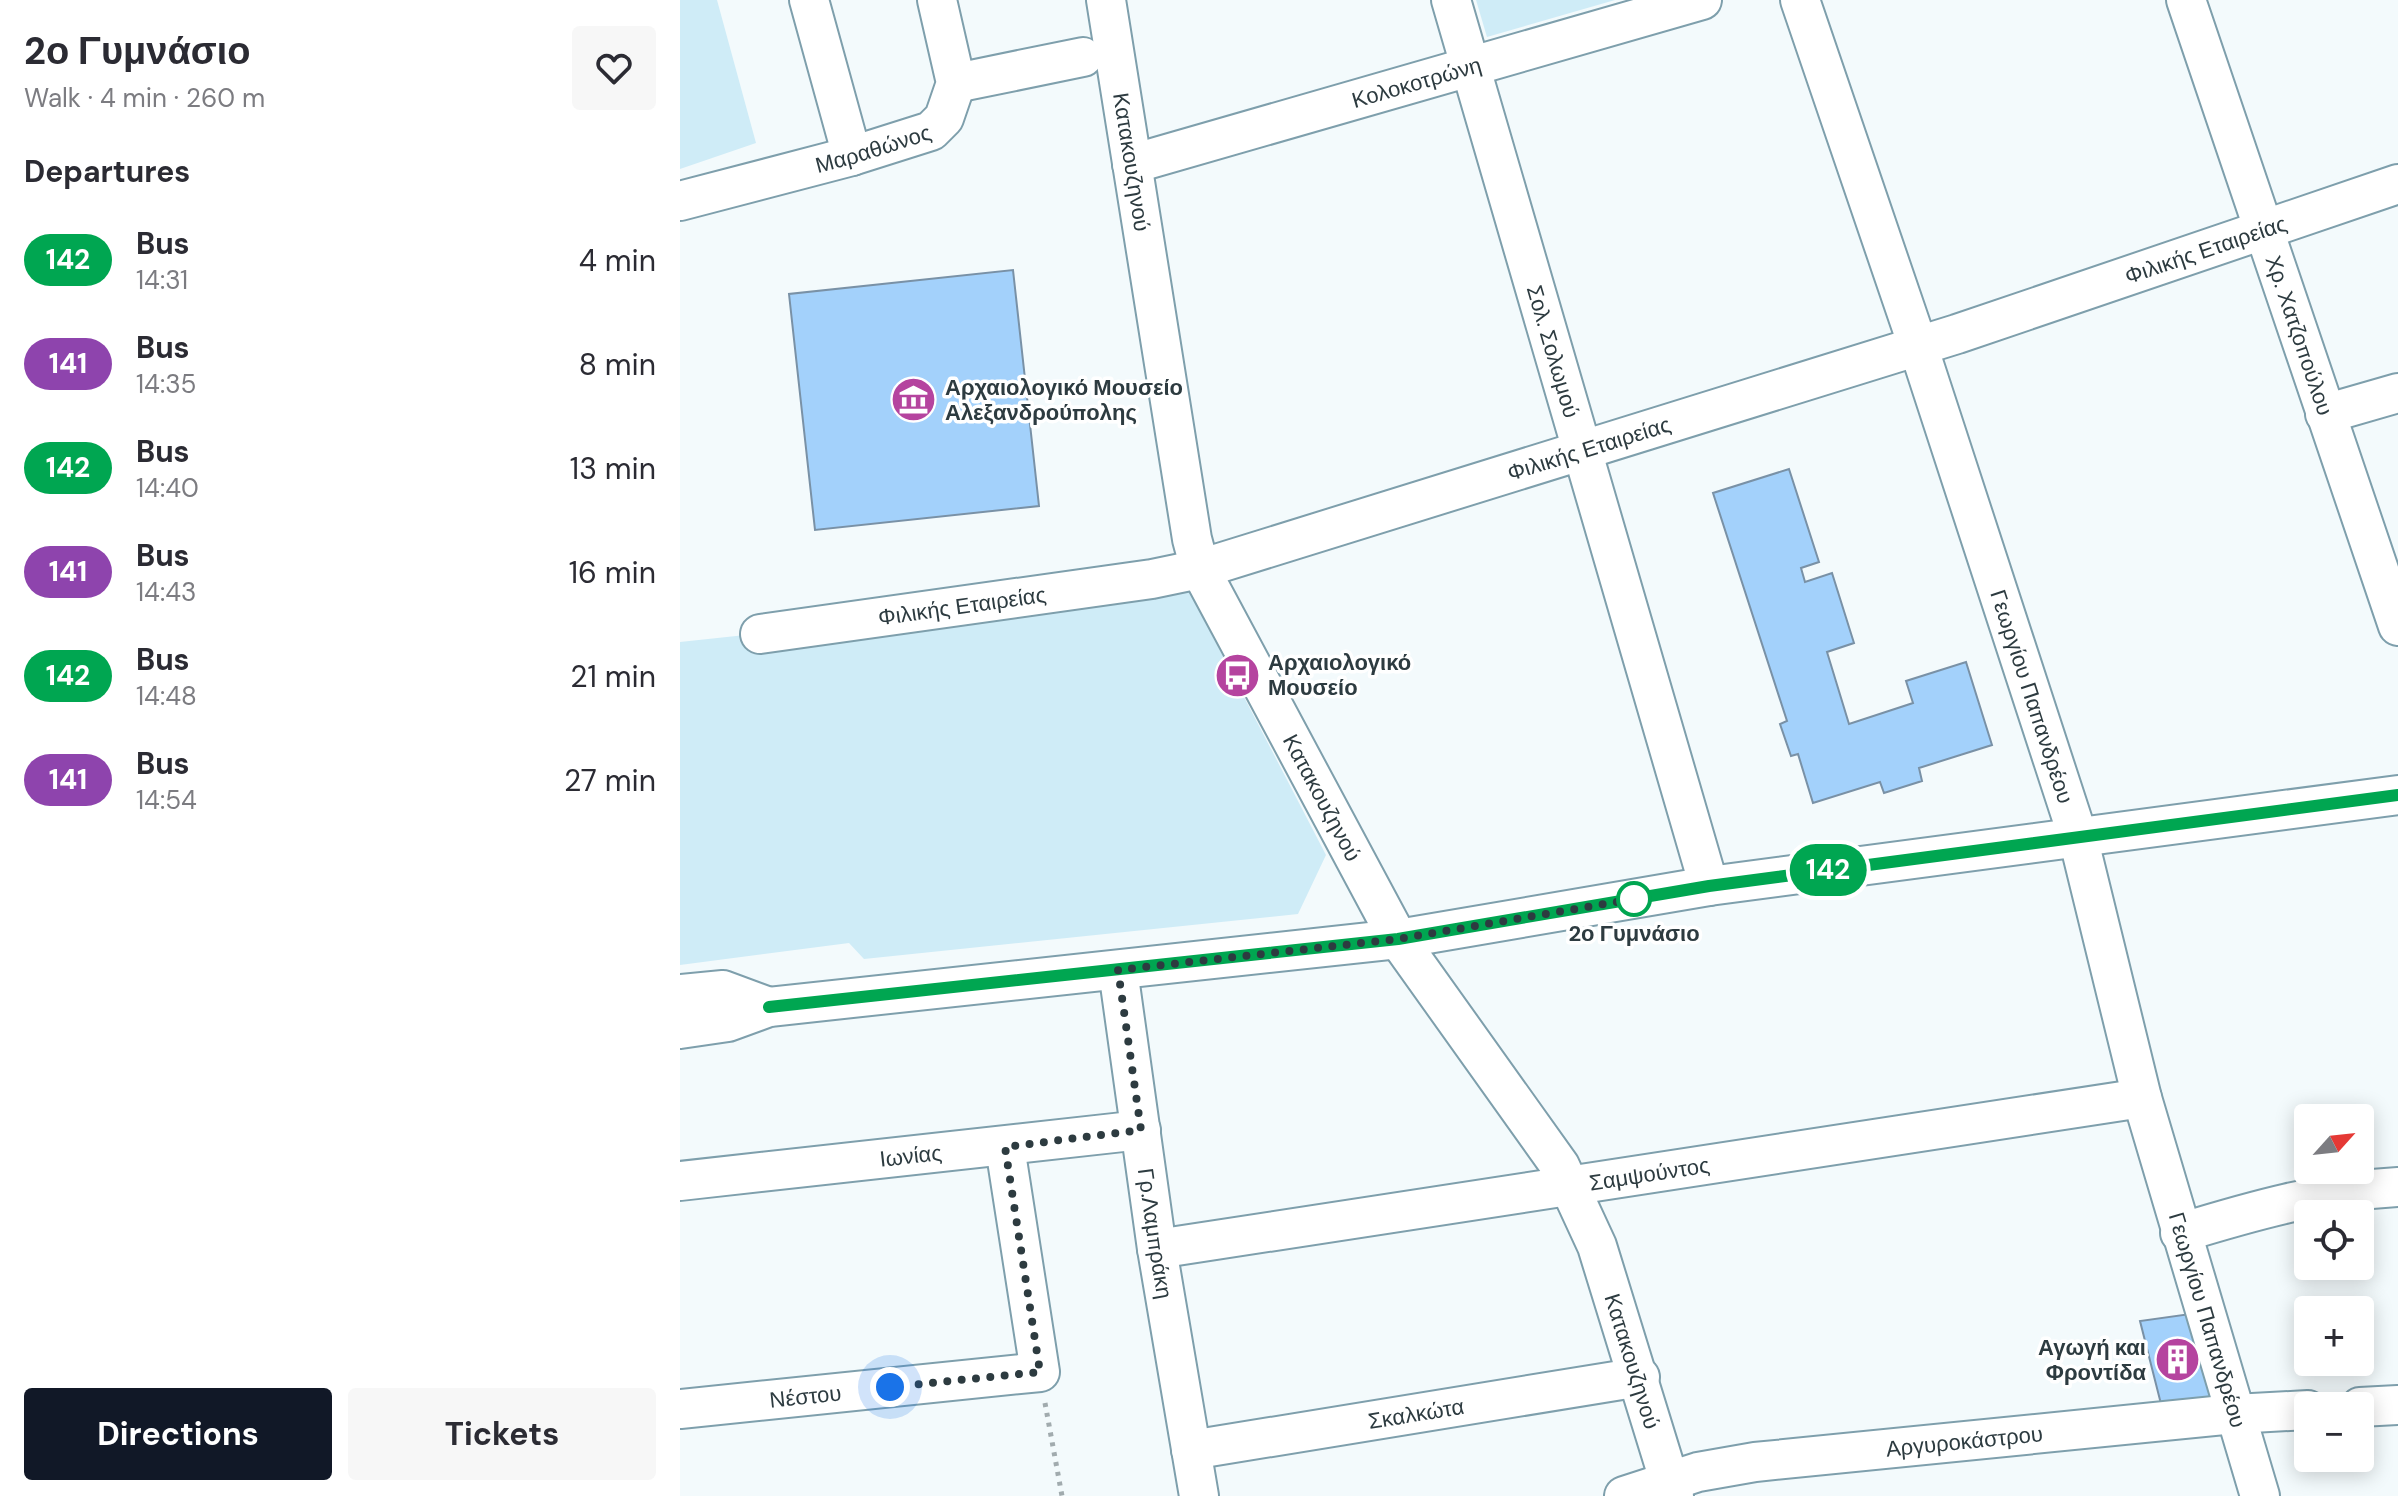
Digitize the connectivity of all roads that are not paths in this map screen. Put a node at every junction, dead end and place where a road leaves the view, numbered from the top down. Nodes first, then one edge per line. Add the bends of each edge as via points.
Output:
1 (809, 0) edge
2 (937, 0) edge
3 (1106, 0) edge
4 (1451, 0) edge
5 (1702, 0) edge
6 (1800, 0) edge
7 (2186, 0) edge
8 (1083, 57) dead end
9 (1471, 67) junction
10 (956, 83) junction
11 (852, 156) junction
12 (1132, 164) junction
13 (2398, 184) edge
14 (680, 201) edge
15 (2263, 230) junction
16 (1918, 346) junction
17 (2398, 393) edge
18 (2325, 414) junction
19 (1581, 452) junction
20 (1200, 569) junction
21 (2398, 626) edge
22 (760, 634) dead end
23 (2398, 795) edge
24 (2078, 837) junction
25 (1709, 886) junction
26 (1398, 939) junction
27 (1118, 970) junction
28 (680, 994) edge
29 (769, 1007) junction
30 (680, 1029) edge
31 (2142, 1098) junction
32 (1141, 1130) junction
33 (1005, 1147) junction
34 (680, 1181) edge
35 (1569, 1184) junction
36 (2398, 1187) edge
37 (2180, 1233) junction
38 (1157, 1249) junction
39 (1640, 1377) junction
40 (2398, 1405) edge
41 (2374, 1406) edge
42 (680, 1409) edge
43 (2294, 1411) edge
44 (2234, 1414) junction
45 (1191, 1450) junction
46 (1672, 1488) edge
47 (1199, 1496) edge
48 (1624, 1496) edge
49 (2260, 1496) edge

1 - 11 street
2 - 10 street
3 - 12 street, Κατακουζηνού
4 - 9 street, Σολ. Σολωμού
5 - 9 street, Κολοκοτρώνη
6 - 16 street, Γεωργίου Παπανδρέου
7 - 15 street, Χρ. Χατζοπούλου
8 - 10 street
9 - 12 street, Κολοκοτρώνη
9 - 19 street, Σολ. Σολωμού
10 - 11 street, Μαραθώνος via 944,118 931,131
11 - 14 street, Μαραθώνος
12 - 20 street, Κατακουζηνού
13 - 15 street, Φιλικής Εταιρείας
15 - 16 street, Φιλικής Εταιρείας
15 - 18 street, Χρ. Χατζοπούλου
16 - 19 street, Φιλικής Εταιρείας
16 - 24 street, Γεωργίου Παπανδρέου
17 - 18 street
18 - 21 street, Χρ. Χατζοπούλου
19 - 20 street, Φιλικής Εταιρείας
19 - 25 street, Σολ. Σολωμού
20 - 22 street, Φιλικής Εταιρείας
20 - 26 street, Κατακουζηνού
23 - 24 street
24 - 25 street
24 - 31 street, Γεωργίου Παπανδρέου
25 - 26 street
26 - 27 street
26 - 35 street, Κατακουζηνού
27 - 29 street
27 - 32 street, Γρ.Λαμπράκη
28 - 29 street via 723,990
29 - 30 street via 728,1022
31 - 35 street, Σαμψούντος
31 - 37 street, Γεωργίου Παπανδρέου
32 - 33 street, Ιωνίας
32 - 38 street, Γρ.Λαμπράκη
33 - 34 street, Ιωνίας
33 - 42 street, Νέστου via 1040,1372
35 - 38 street, Σαμψούντος
35 - 39 street, Κατακουζηνού via 1597,1246
36 - 37 street via 2271,1205
37 - 44 street, Γεωργίου Παπανδρέου
38 - 45 street, Γρ.Λαμπράκη
39 - 45 street, Σκαλκώτα
39 - 46 street, Κατακουζηνού
40 - 41 street
43 - 44 street, Αργυροκάστρου
44 - 46 street, Αργυροκάστρου via 1755,1462
44 - 49 street, Γεωργίου Παπανδρέου
45 - 47 street, Γρ.Λαμπράκη
46 - 48 street, Αργυροκάστρου

